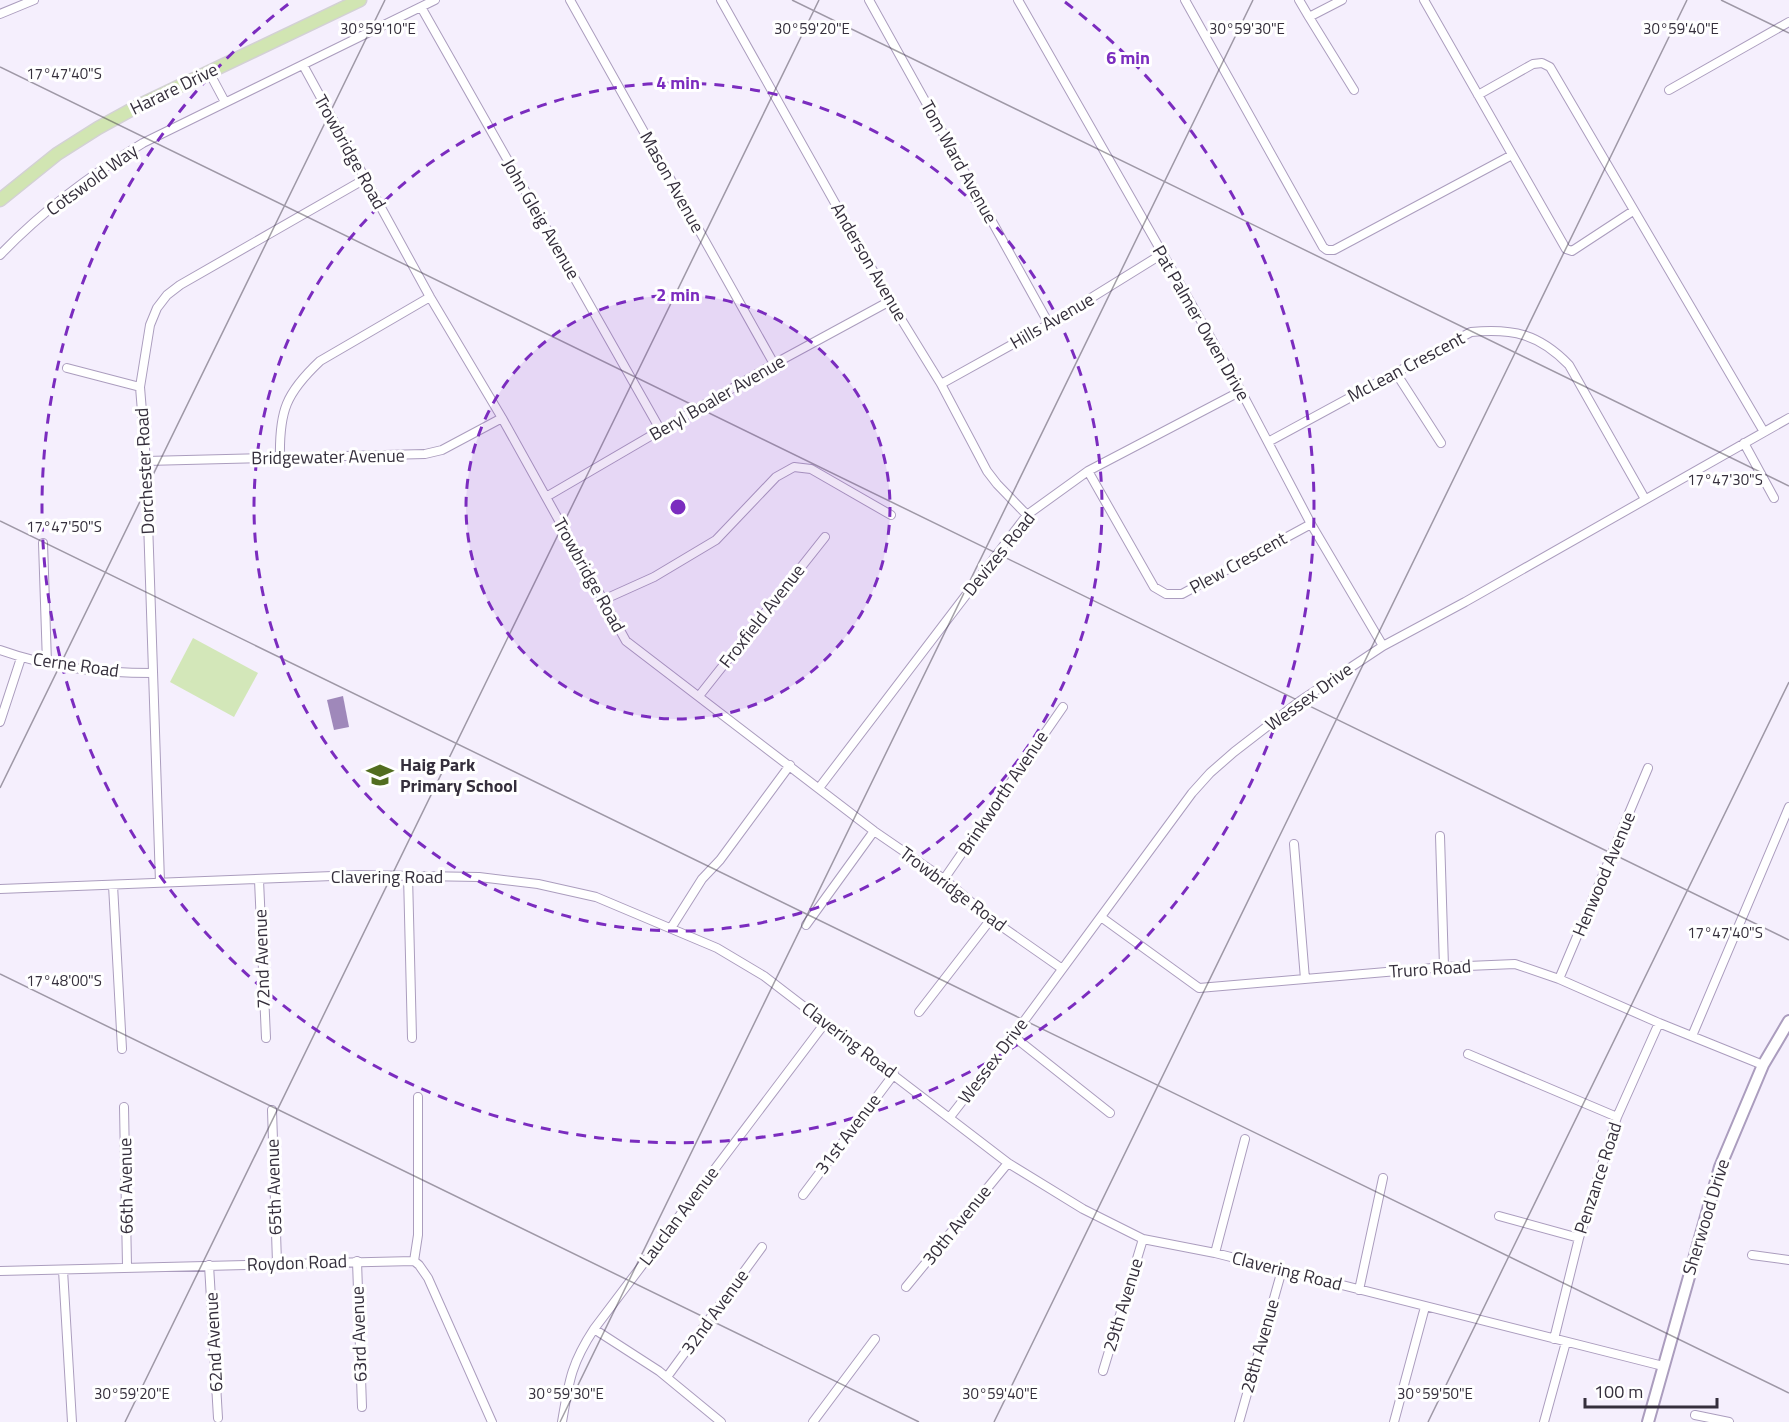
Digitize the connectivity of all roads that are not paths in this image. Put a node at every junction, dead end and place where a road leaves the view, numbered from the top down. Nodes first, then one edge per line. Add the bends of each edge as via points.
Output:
1 (34, 0) edge
2 (360, 0) edge
3 (435, 0) edge
4 (570, 0) edge
5 (722, 0) edge
6 (869, 0) edge
7 (1018, 0) edge
8 (1185, 0) edge
9 (1299, 0) edge
10 (1342, 0) edge
11 (1424, 0) edge
12 (421, 7) junction
13 (0, 14) edge
14 (1308, 17) junction
15 (1789, 22) edge
16 (303, 65) junction
17 (209, 72) junction
18 (1354, 90) dead end
19 (1669, 90) dead end
20 (1478, 95) junction
21 (225, 102) junction
22 (1512, 154) junction
23 (365, 179) junction
24 (0, 200) edge
25 (1633, 211) junction
26 (1162, 254) junction
27 (0, 255) edge
28 (430, 297) junction
29 (890, 301) junction
30 (1049, 324) junction
31 (774, 364) junction
32 (67, 368) dead end
33 (1396, 373) junction
34 (941, 384) junction
35 (140, 387) junction
36 (1241, 391) junction
37 (502, 418) junction
38 (1789, 418) edge
39 (662, 431) junction
40 (1764, 432) junction
41 (1268, 442) junction
42 (1441, 443) dead end
43 (1744, 443) junction
44 (280, 458) junction
45 (146, 461) junction
46 (1088, 471) junction
47 (546, 497) junction
48 (1773, 498) dead end
49 (1645, 499) junction
50 (891, 515) dead end
51 (1027, 515) junction
52 (1311, 524) junction
53 (825, 537) dead end
54 (43, 543) dead end
55 (603, 600) junction
56 (1383, 646) junction
57 (0, 650) edge
58 (21, 658) junction
59 (46, 663) junction
60 (153, 673) junction
61 (699, 696) junction
62 (1063, 707) dead end
63 (0, 722) edge
64 (790, 765) junction
65 (1648, 768) dead end
66 (819, 788) junction
67 (1789, 807) edge
68 (874, 831) junction
69 (1440, 836) dead end
70 (1294, 844) dead end
71 (408, 875) junction
72 (944, 879) junction
73 (259, 880) junction
74 (160, 882) junction
75 (113, 885) junction
76 (0, 889) edge
77 (1101, 917) junction
78 (991, 919) junction
79 (806, 925) dead end
80 (671, 928) junction
81 (1444, 967) junction
82 (1061, 968) junction
83 (1305, 979) junction
84 (1559, 979) junction
85 (919, 1012) dead end
86 (1789, 1021) edge
87 (825, 1023) junction
88 (1659, 1023) junction
89 (1012, 1036) junction
90 (1692, 1036) junction
91 (266, 1038) dead end
92 (412, 1038) dead end
93 (122, 1048) dead end
94 (1468, 1054) dead end
95 (1762, 1065) junction
96 (894, 1074) junction
97 (417, 1096) dead end
98 (124, 1107) dead end
99 (272, 1110) dead end
100 (1110, 1113) dead end
101 (950, 1117) junction
102 (1617, 1117) junction
103 (1245, 1139) dead end
104 (1008, 1163) junction
105 (1383, 1178) dead end
106 (803, 1195) dead end
107 (1499, 1216) dead end
108 (1579, 1238) junction
109 (1143, 1239) junction
110 (762, 1247) dead end
111 (1215, 1253) junction
112 (1752, 1255) dead end
113 (1789, 1260) edge
114 (357, 1261) junction
115 (414, 1261) junction
116 (277, 1263) junction
117 (209, 1265) junction
118 (128, 1266) junction
119 (63, 1270) junction
120 (1282, 1270) junction
121 (0, 1271) edge
122 (906, 1287) dead end
123 (1359, 1290) junction
124 (1425, 1307) junction
125 (594, 1329) junction
126 (875, 1339) dead end
127 (1554, 1339) junction
128 (1566, 1342) junction
129 (1663, 1366) junction
130 (1103, 1371) dead end
131 (667, 1377) junction
132 (362, 1407) dead end
133 (1695, 1415) dead end
134 (218, 1418) dead end
135 (719, 1421) edge
136 (72, 1422) edge
137 (492, 1422) edge
138 (561, 1422) edge
139 (813, 1422) edge
140 (1239, 1422) edge
141 (1394, 1422) edge
142 (1544, 1422) edge
143 (1648, 1422) edge
144 (1729, 1422) edge

1 - 13 street
2 - 17 main road, Harare Drive
3 - 12 street, Cotswold Way
4 - 31 street, Mason Avenue
5 - 29 street, Anderson Avenue
6 - 30 street, Tom Ward Avenue
7 - 26 street, Pat Palmer Owen Drive
8 - 22 street via 1327,250 1334,250
9 - 14 street
10 - 14 street
11 - 20 street
12 - 16 street, Cotswold Way
12 - 39 street, John Gleig Avenue
14 - 18 street
15 - 19 street
16 - 21 street, Cotswold Way
16 - 23 street, Trowbridge Road
17 - 21 street
17 - 24 main road, Harare Drive via 98,128 57,154
20 - 22 street
20 - 25 street via 1533,64 1550,67
21 - 27 street, Cotswold Way via 106,166 26,228
22 - 25 street via 1566,249 1572,251
23 - 28 street, Trowbridge Road
23 - 35 street, Dorchester Road via 167,295 150,325
25 - 40 street
26 - 30 street, Hills Avenue
26 - 36 street, Pat Palmer Owen Drive
28 - 37 street, Trowbridge Road
28 - 44 street via 320,360 305,375 282,413
29 - 31 street, Beryl Boaler Avenue
29 - 34 street, Anderson Avenue
30 - 34 street, Hills Avenue
31 - 39 street, Beryl Boaler Avenue
32 - 35 street
33 - 41 street, McLean Crescent
33 - 42 street
33 - 49 street, McLean Crescent via 1471,332 1513,331 1544,344 1569,365
34 - 51 street, Anderson Avenue via 987,471
35 - 45 street, Dorchester Road
36 - 41 street, Pat Palmer Owen Drive
36 - 46 street, Devizes Road
37 - 44 street, Bridgewater Avenue via 434,453
37 - 47 street, Trowbridge Road
38 - 40 street, Wessex Drive
39 - 47 street, Beryl Boaler Avenue
40 - 43 street, Wessex Drive
41 - 52 street, Pat Palmer Owen Drive
43 - 48 street
43 - 49 street, Wessex Drive
44 - 45 street, Bridgewater Avenue
45 - 60 street, Dorchester Road
46 - 51 street, Devizes Road
46 - 52 street, Plew Crescent via 1154,588 1166,594 1182,594
47 - 55 street, Trowbridge Road
49 - 56 street, Wessex Drive
50 - 55 street via 811,469 794,467 776,477 716,540 654,577
51 - 66 street, Devizes Road
52 - 56 street, Pat Palmer Owen Drive
53 - 61 street, Froxfield Avenue
54 - 59 street
55 - 61 street, Trowbridge Road via 632,647
56 - 77 street, Wessex Drive via 1300,701 1210,773
57 - 58 street, Cerne Road
58 - 59 street, Cerne Road
58 - 63 street
59 - 60 street, Cerne Road via 99,672
60 - 74 street, Dorchester Road
61 - 64 street, Trowbridge Road
62 - 72 street, Brinkworth Avenue
64 - 66 street, Trowbridge Road
64 - 80 street via 702,879
65 - 84 street, Henwood Avenue
66 - 68 street, Trowbridge Road
67 - 90 street
68 - 72 street, Trowbridge Road
68 - 79 street
69 - 81 street
70 - 83 street
71 - 73 street, Clavering Road
71 - 80 street, Clavering Road via 538,884 596,897
71 - 92 street
72 - 78 street, Trowbridge Road
73 - 74 street, Clavering Road
73 - 91 street, 72nd Avenue
74 - 75 street, Clavering Road
75 - 76 street, Clavering Road
75 - 93 street
77 - 82 street, Wessex Drive
77 - 83 street, Truro Road via 1199,988
78 - 82 street, Trowbridge Road
78 - 85 street
80 - 87 street, Clavering Road via 717,948 764,976
81 - 83 street, Truro Road
81 - 84 street, Truro Road via 1515,964
82 - 89 street, Wessex Drive
84 - 88 street, Truro Road
86 - 95 street, Sherwood Drive
87 - 96 street, Clavering Road
87 - 125 street, Lauclan Avenue
88 - 90 street, Truro Road
88 - 102 street, Penzance Road
89 - 100 street
89 - 101 street, Wessex Drive
90 - 95 street, Truro Road
94 - 102 street
95 - 129 street, Sherwood Drive via 1720,1167
96 - 101 street, Clavering Road
96 - 106 street, 31st Avenue
97 - 115 street via 418,1235
98 - 118 street, 66th Avenue
99 - 116 street, 65th Avenue
101 - 104 street, Clavering Road
102 - 108 street, Penzance Road
103 - 111 street
104 - 109 street, Clavering Road via 1083,1209
104 - 122 street, 30th Avenue
105 - 123 street
107 - 108 street
108 - 127 street, Penzance Road
109 - 111 street, Clavering Road
109 - 130 street, 29th Avenue
110 - 131 street, 32nd Avenue
111 - 120 street, Clavering Road
112 - 113 street
114 - 115 street, Roydon Road
114 - 116 street, Roydon Road
114 - 132 street, 63rd Avenue
115 - 137 street via 428,1278
116 - 117 street, Roydon Road
117 - 118 street, Roydon Road
117 - 134 street, 62nd Avenue
118 - 119 street, Roydon Road
119 - 121 street, Roydon Road
119 - 136 street
120 - 123 street, Clavering Road
120 - 140 street, 28th Avenue
123 - 124 street, Clavering Road
124 - 127 street, Clavering Road
124 - 141 street
125 - 131 street
125 - 138 street, Lauclan Avenue via 572,1368
126 - 139 street
127 - 128 street, Clavering Road
128 - 129 street, Clavering Road
128 - 142 street
129 - 143 street, Sherwood Drive
131 - 135 street
133 - 144 street

